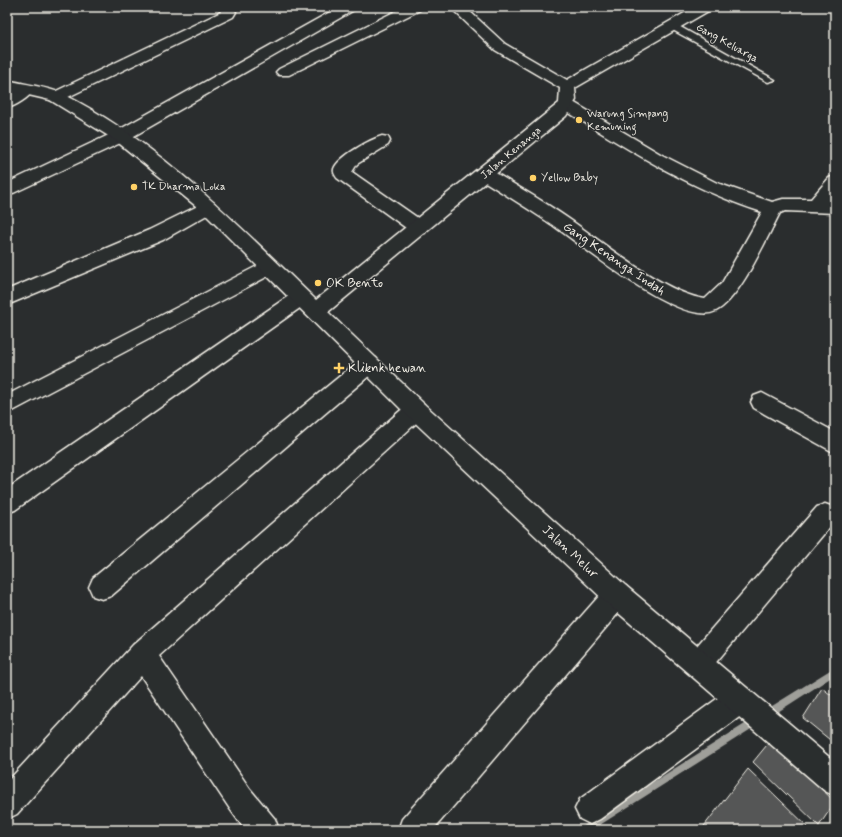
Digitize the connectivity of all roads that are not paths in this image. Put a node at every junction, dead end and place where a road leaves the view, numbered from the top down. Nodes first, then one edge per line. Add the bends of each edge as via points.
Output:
1 (225, 7) edge
2 (349, 7) edge
3 (415, 7) edge
4 (457, 7) edge
5 (705, 7) edge
6 (672, 26) junction
7 (284, 72) dead end
8 (771, 80) dead end
9 (7, 85) edge
10 (567, 86) junction
11 (26, 90) junction
12 (56, 97) junction
13 (7, 103) edge
14 (567, 105) junction
15 (121, 136) junction
16 (382, 141) dead end
17 (485, 174) junction
18 (835, 182) edge
19 (7, 190) edge
20 (816, 205) junction
21 (208, 207) junction
22 (778, 207) junction
23 (835, 207) edge
24 (419, 228) junction
25 (269, 267) junction
26 (7, 298) edge
27 (308, 305) junction
28 (369, 364) junction
29 (762, 402) dead end
30 (7, 405) edge
31 (416, 410) junction
32 (835, 443) edge
33 (7, 502) edge
34 (825, 515) dead end
35 (102, 587) dead end
36 (617, 595) junction
37 (142, 654) junction
38 (698, 664) junction
39 (744, 704) junction
40 (835, 781) edge
41 (7, 804) edge
42 (590, 809) dead end
43 (264, 830) edge
44 (413, 830) edge

1 - 12 street via 228,14
2 - 15 street
3 - 7 street
4 - 10 street via 500,47
5 - 6 street
6 - 8 lane, Gang Keluarga
6 - 10 street
9 - 11 street, Jalan Melur
10 - 14 street
11 - 12 street, Jalan Melur
11 - 13 street
12 - 15 street, Jalan Melur
14 - 17 street, Jalan Kenanga
14 - 22 street via 656,159 711,187 744,200
15 - 19 street
15 - 21 street, Jalan Melur
16 - 24 street via 351,160 343,169 343,174
17 - 22 street, Gang Kenanga Indah via 558,220 647,284 687,304 707,306 716,302 729,288
17 - 24 street, Jalan Kenanga
18 - 20 street
20 - 22 street
20 - 23 street
21 - 25 street, Jalan Melur
21 - 26 street via 156,235
24 - 27 street, Jalan Kenanga
25 - 27 street, Jalan Melur
25 - 30 street
27 - 28 street, Jalan Melur
27 - 33 street, Jalan Kenanga
28 - 31 street, Jalan Melur
28 - 35 street
29 - 32 street
31 - 36 street, Jalan Melur
31 - 37 street
34 - 38 street
36 - 38 street, Jalan Melur
36 - 44 street
37 - 41 street
37 - 43 street via 240,799
38 - 39 street, Jalan Melur
39 - 40 street, Jalan Melur
39 - 42 street

